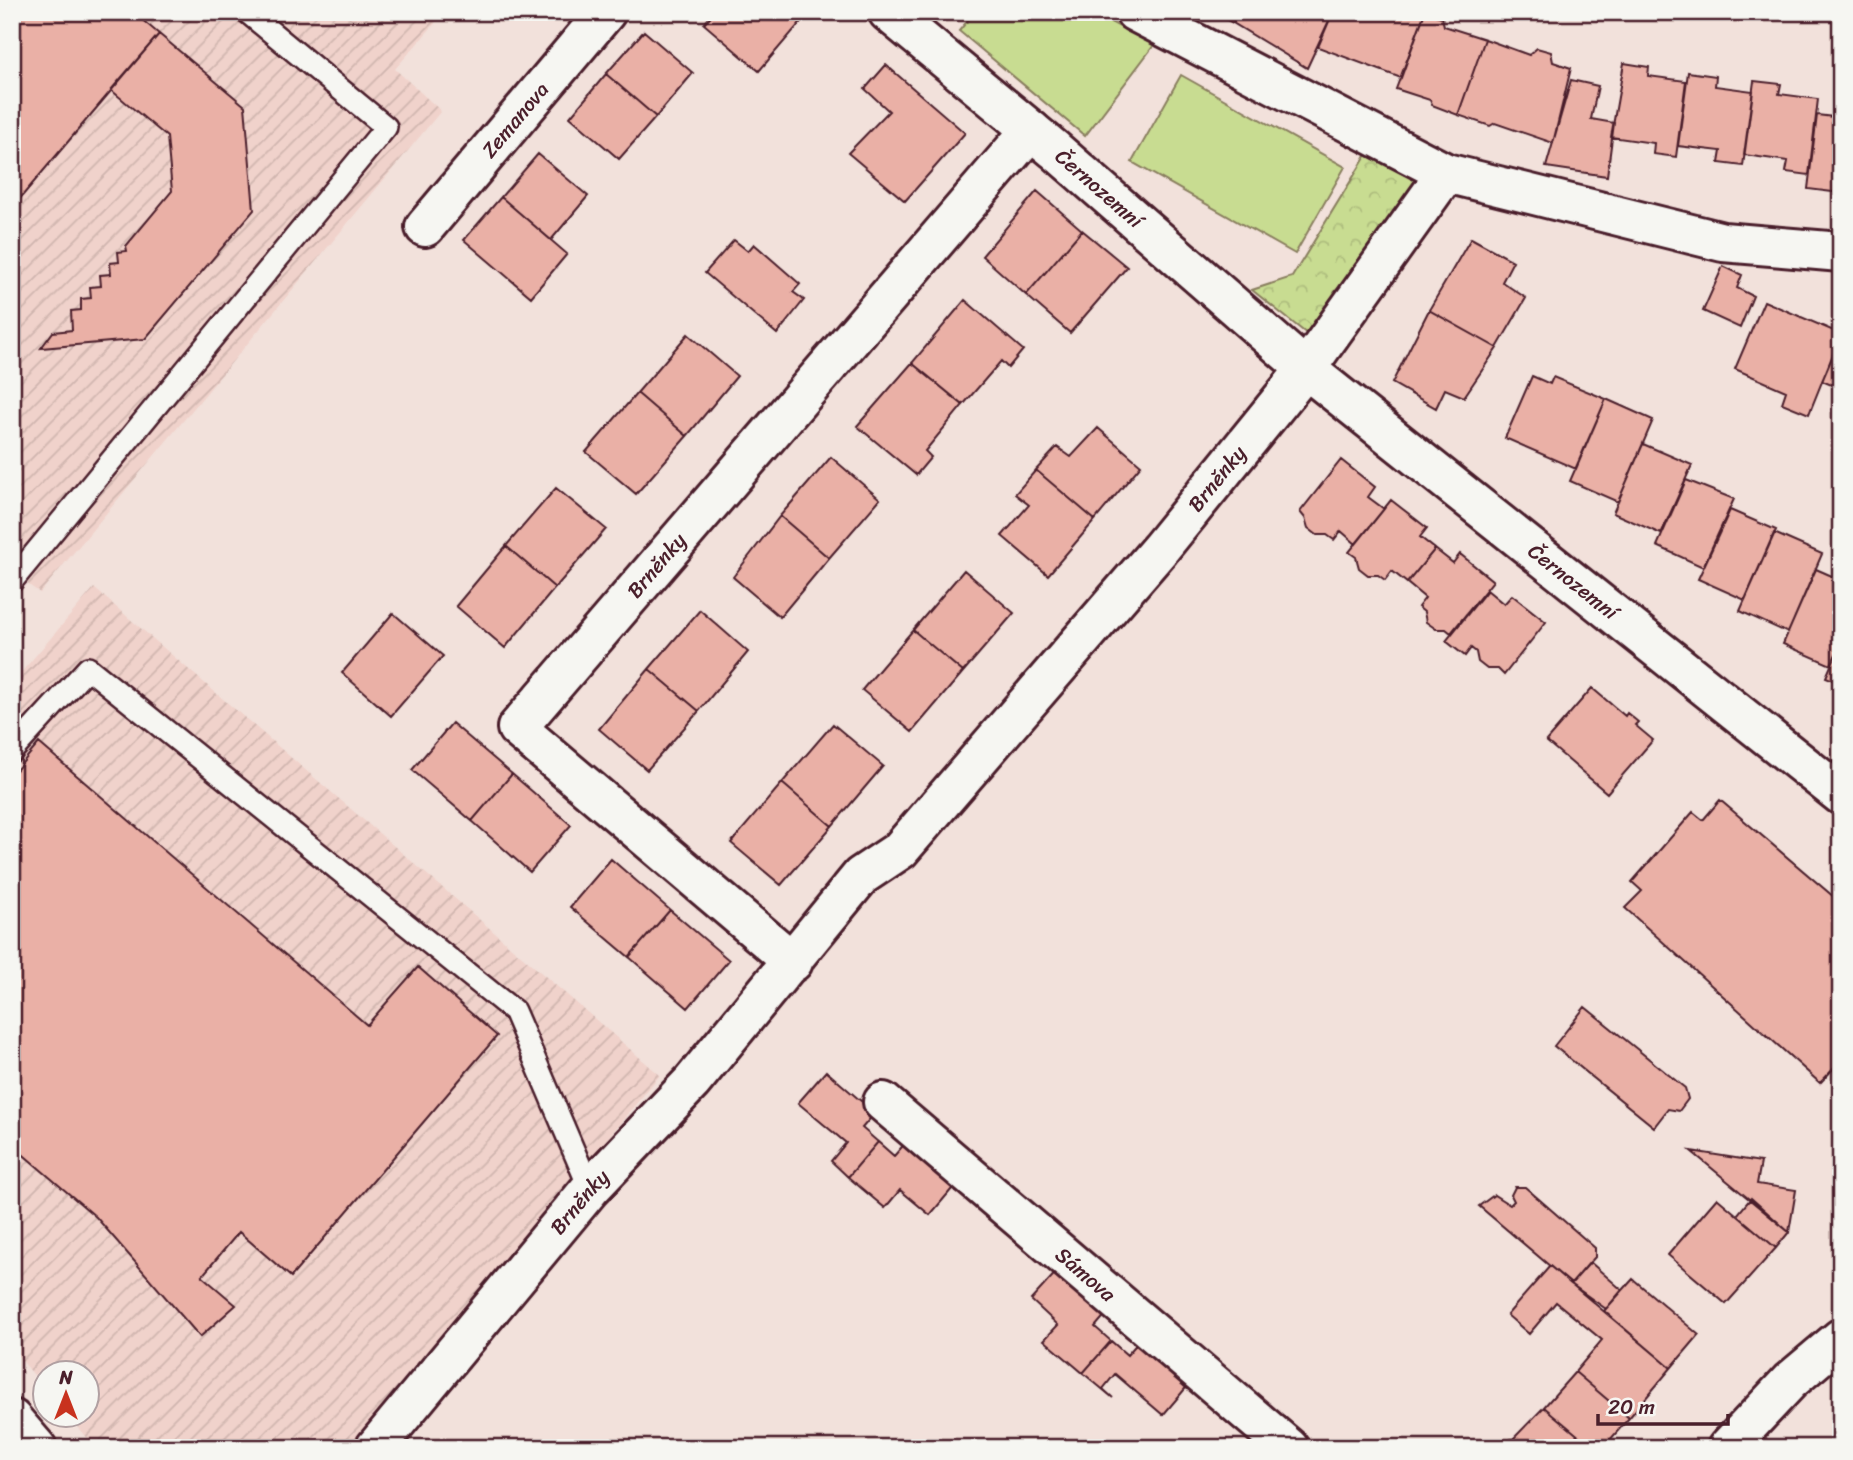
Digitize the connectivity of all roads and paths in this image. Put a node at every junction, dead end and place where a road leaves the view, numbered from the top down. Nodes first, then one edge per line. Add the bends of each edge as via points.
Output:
1 (247, 12) edge
2 (606, 12) edge
3 (888, 12) edge
4 (1135, 12) edge
5 (1031, 131) junction
6 (1446, 173) junction
7 (425, 227) dead end
8 (1841, 252) edge
9 (1306, 369) junction
10 (12, 581) edge
11 (12, 751) edge
12 (1841, 795) edge
13 (793, 962) junction
14 (883, 1102) dead end
15 (590, 1189) junction
16 (1841, 1338) edge
17 (12, 1419) edge
18 (37, 1448) edge
19 (375, 1448) edge
20 (1289, 1448) edge
21 (1727, 1448) edge

1 - 10 lane via 386,127
2 - 7 street, Zemanova
3 - 5 street, Černozemní
4 - 6 street
5 - 9 street, Černozemní
5 - 13 street, Brněnky via 517,728
6 - 8 street via 1723,242
6 - 9 street
9 - 12 street, Černozemní
9 - 13 street, Brněnky via 1160,549 993,743 900,850 861,876
11 - 15 lane via 88,668 514,1011
13 - 15 street, Brněnky via 692,1082
14 - 20 street, Sámova
15 - 19 street, Brněnky
16 - 21 street via 1790,1381
17 - 18 street

